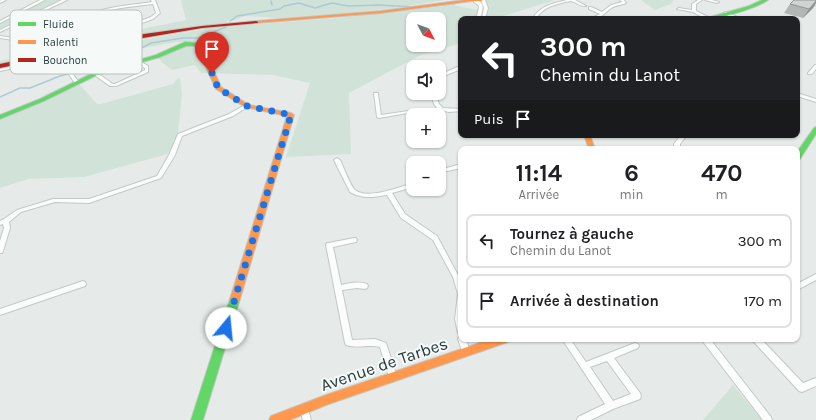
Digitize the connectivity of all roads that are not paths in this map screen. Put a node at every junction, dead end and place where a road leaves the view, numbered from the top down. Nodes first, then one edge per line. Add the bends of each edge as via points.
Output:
1 (4, 0) edge
2 (43, 0) edge
3 (65, 0) edge
4 (454, 0) edge
5 (475, 0) edge
6 (572, 0) edge
7 (622, 0) edge
8 (700, 0) edge
9 (707, 0) edge
10 (766, 0) edge
11 (800, 0) edge
12 (154, 1) edge
13 (0, 2) edge
14 (718, 2) dead end
15 (442, 3) junction
16 (816, 4) edge
17 (584, 6) dead end
18 (590, 8) dead end
19 (679, 9) dead end
20 (23, 10) edge
21 (44, 10) edge
22 (112, 10) edge
23 (694, 10) junction
24 (726, 13) junction
25 (603, 14) junction
26 (479, 16) edge
27 (483, 16) edge
28 (536, 16) edge
29 (599, 16) edge
30 (702, 16) edge
31 (716, 16) edge
32 (732, 16) edge
33 (10, 17) edge
34 (142, 20) edge
35 (0, 22) edge
36 (10, 26) edge
37 (0, 31) edge
38 (0, 37) edge
39 (142, 37) edge
40 (6, 38) junction
41 (10, 39) edge
42 (0, 41) edge
43 (142, 60) edge
44 (10, 64) edge
45 (142, 64) edge
46 (0, 66) edge
47 (816, 66) edge
48 (10, 68) edge
49 (458, 68) edge
50 (0, 70) edge
51 (810, 73) dead end
52 (70, 74) edge
53 (95, 74) joint
54 (142, 74) edge
55 (142, 74) edge
56 (446, 74) edge
57 (74, 79) junction
58 (376, 94) dead end
59 (800, 95) edge
60 (816, 101) edge
61 (247, 106) junction
62 (446, 110) edge
63 (458, 110) edge
64 (406, 112) edge
65 (0, 116) edge
66 (816, 129) edge
67 (800, 153) edge
68 (337, 160) dead end
69 (458, 167) edge
70 (446, 170) edge
71 (406, 187) edge
72 (389, 193) junction
73 (3, 222) edge
74 (354, 240) dead end
75 (0, 250) edge
76 (816, 277) edge
77 (83, 284) dead end
78 (458, 284) edge
79 (800, 285) edge
80 (365, 286) dead end
81 (338, 288) junction
82 (0, 312) edge
83 (463, 342) edge
84 (495, 342) edge
85 (568, 342) edge
86 (708, 342) edge
87 (759, 342) edge
88 (634, 346) dead end
89 (466, 352) junction
90 (608, 356) junction
91 (584, 366) junction
92 (393, 377) junction
93 (816, 382) edge
94 (611, 406) junction
95 (304, 408) junction
96 (197, 420) edge
97 (275, 420) edge
98 (307, 420) edge
99 (581, 420) edge
100 (768, 420) edge

1 - 13 street
2 - 20 street
3 - 21 street
4 - 15 street
5 - 15 street
5 - 26 street via 482,7
5 - 27 street via 486,8
6 - 17 street
6 - 28 street via 546,7
7 - 25 street via 624,3 612,6
8 - 23 street via 694,4
9 - 14 street
10 - 24 street via 751,7
11 - 16 street
12 - 22 street
12 - 34 street via 158,12 156,16
15 - 39 street via 381,12 202,27
18 - 25 street
19 - 23 street
23 - 30 street
24 - 31 street
24 - 32 street
25 - 29 street
33 - 35 street
36 - 37 street
38 - 40 street
40 - 41 street
40 - 42 street
43 - 61 street via 185,44 197,44 218,88
44 - 46 street
45 - 55 street via 148,71
47 - 51 street
48 - 50 street
49 - 56 street
52 - 57 street
53 - 54 street via 112,85 121,84
53 - 57 street
57 - 65 street via 42,100
58 - 64 street via 379,117
59 - 60 street
61 - 73 street via 180,135 159,177 89,201 55,200 19,211
61 - 96 street via 291,115
62 - 63 street
66 - 67 street
68 - 72 street via 352,191 356,194
69 - 70 street
71 - 72 street
72 - 78 street via 403,216 435,238
73 - 75 street via 7,228
74 - 81 street via 329,244
76 - 79 street
77 - 82 street
80 - 81 street
81 - 92 street via 349,343 358,346 377,342 383,345
83 - 89 street
84 - 89 street, Avenue de Tarbes
85 - 91 street
86 - 100 street
87 - 93 street via 802,388
88 - 90 street
89 - 92 street, Avenue de Tarbes
90 - 91 street
90 - 94 street via 636,396
91 - 94 street
92 - 95 street, Avenue de Tarbes
94 - 99 street
95 - 97 street, Avenue de Tarbes
95 - 98 street

